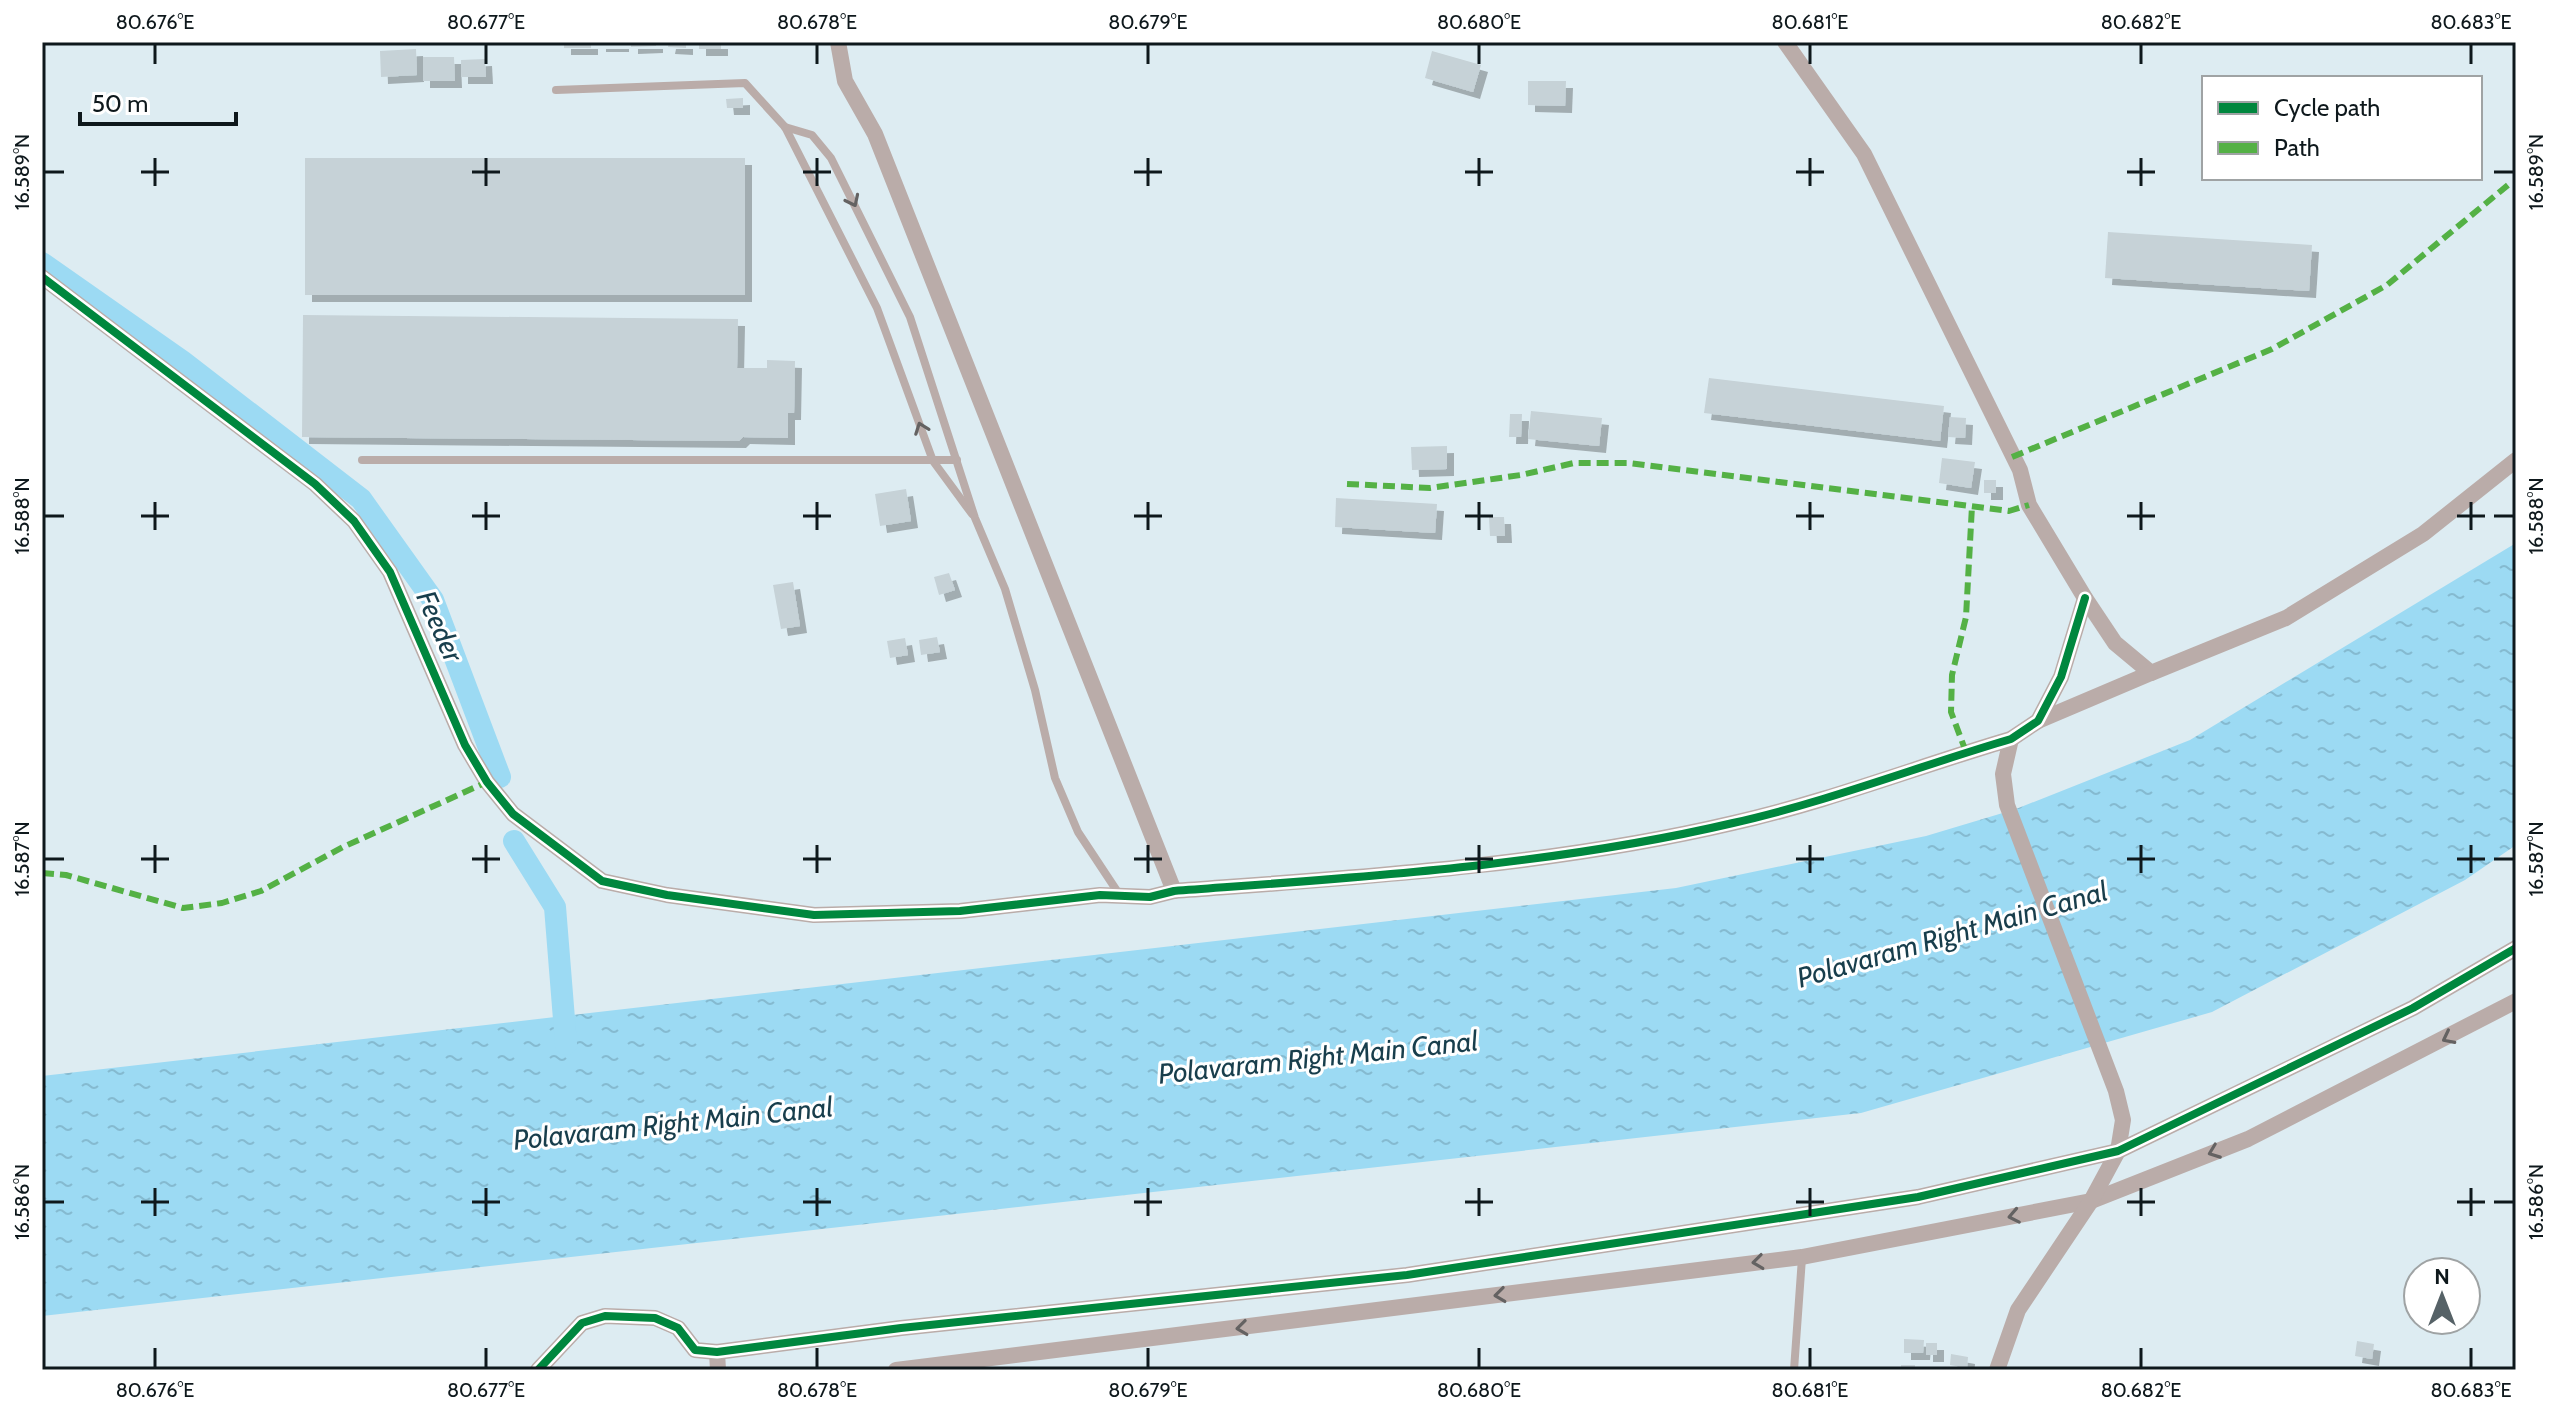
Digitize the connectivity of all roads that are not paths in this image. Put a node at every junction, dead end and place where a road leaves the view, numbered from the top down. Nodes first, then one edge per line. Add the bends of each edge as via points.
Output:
1 (838, 42) edge
2 (1785, 42) edge
3 (556, 90) dead end
4 (785, 127) junction
5 (42, 277) edge
6 (362, 460) dead end
7 (957, 460) junction
8 (2516, 460) edge
9 (933, 461) junction
10 (975, 518) junction
11 (2085, 598) junction
12 (2151, 673) junction
13 (2038, 721) junction
14 (2011, 739) junction
15 (1174, 891) junction
16 (1122, 897) junction
17 (2516, 948) edge
18 (2516, 1001) edge
19 (2118, 1151) junction
20 (2091, 1201) junction
21 (1802, 1257) junction
22 (717, 1352) junction
23 (998, 1364) edge
24 (538, 1370) edge
25 (718, 1370) edge
26 (896, 1370) edge
27 (1794, 1370) edge
28 (1997, 1370) edge

1 - 15 street via 845,81 875,134
2 - 11 street via 1864,154 2020,470 2029,505
3 - 4 lane via 745,83
4 -> 7 lane via 812,135 831,158 910,317
9 -> 4 lane via 877,308
5 - 16 street via 315,484 354,521 390,572 465,745 487,782 513,814 602,881 814,915 960,911
6 - 9 lane
7 - 9 lane
7 - 10 lane
8 - 12 street via 2423,534 2286,618
9 - 10 lane
10 - 16 lane via 1009,603 1055,778 1078,832
11 - 12 street via 2115,643
11 - 13 street via 2061,677
12 - 13 street
13 - 14 street
14 - 15 street via 1734,823 1569,854 1414,873
14 - 19 street via 2003,774 2007,805 2116,1091 2123,1120
15 - 16 street
17 - 19 street via 2413,1008
18 -> 20 street via 2248,1139
19 - 20 street
19 - 22 street via 1918,1197 1407,1275
20 -> 21 street
20 - 28 street via 2018,1310
21 -> 23 street
21 - 27 lane
22 - 24 street via 695,1350 678,1328 655,1318 605,1316 582,1323
22 - 25 street
23 - 26 street

